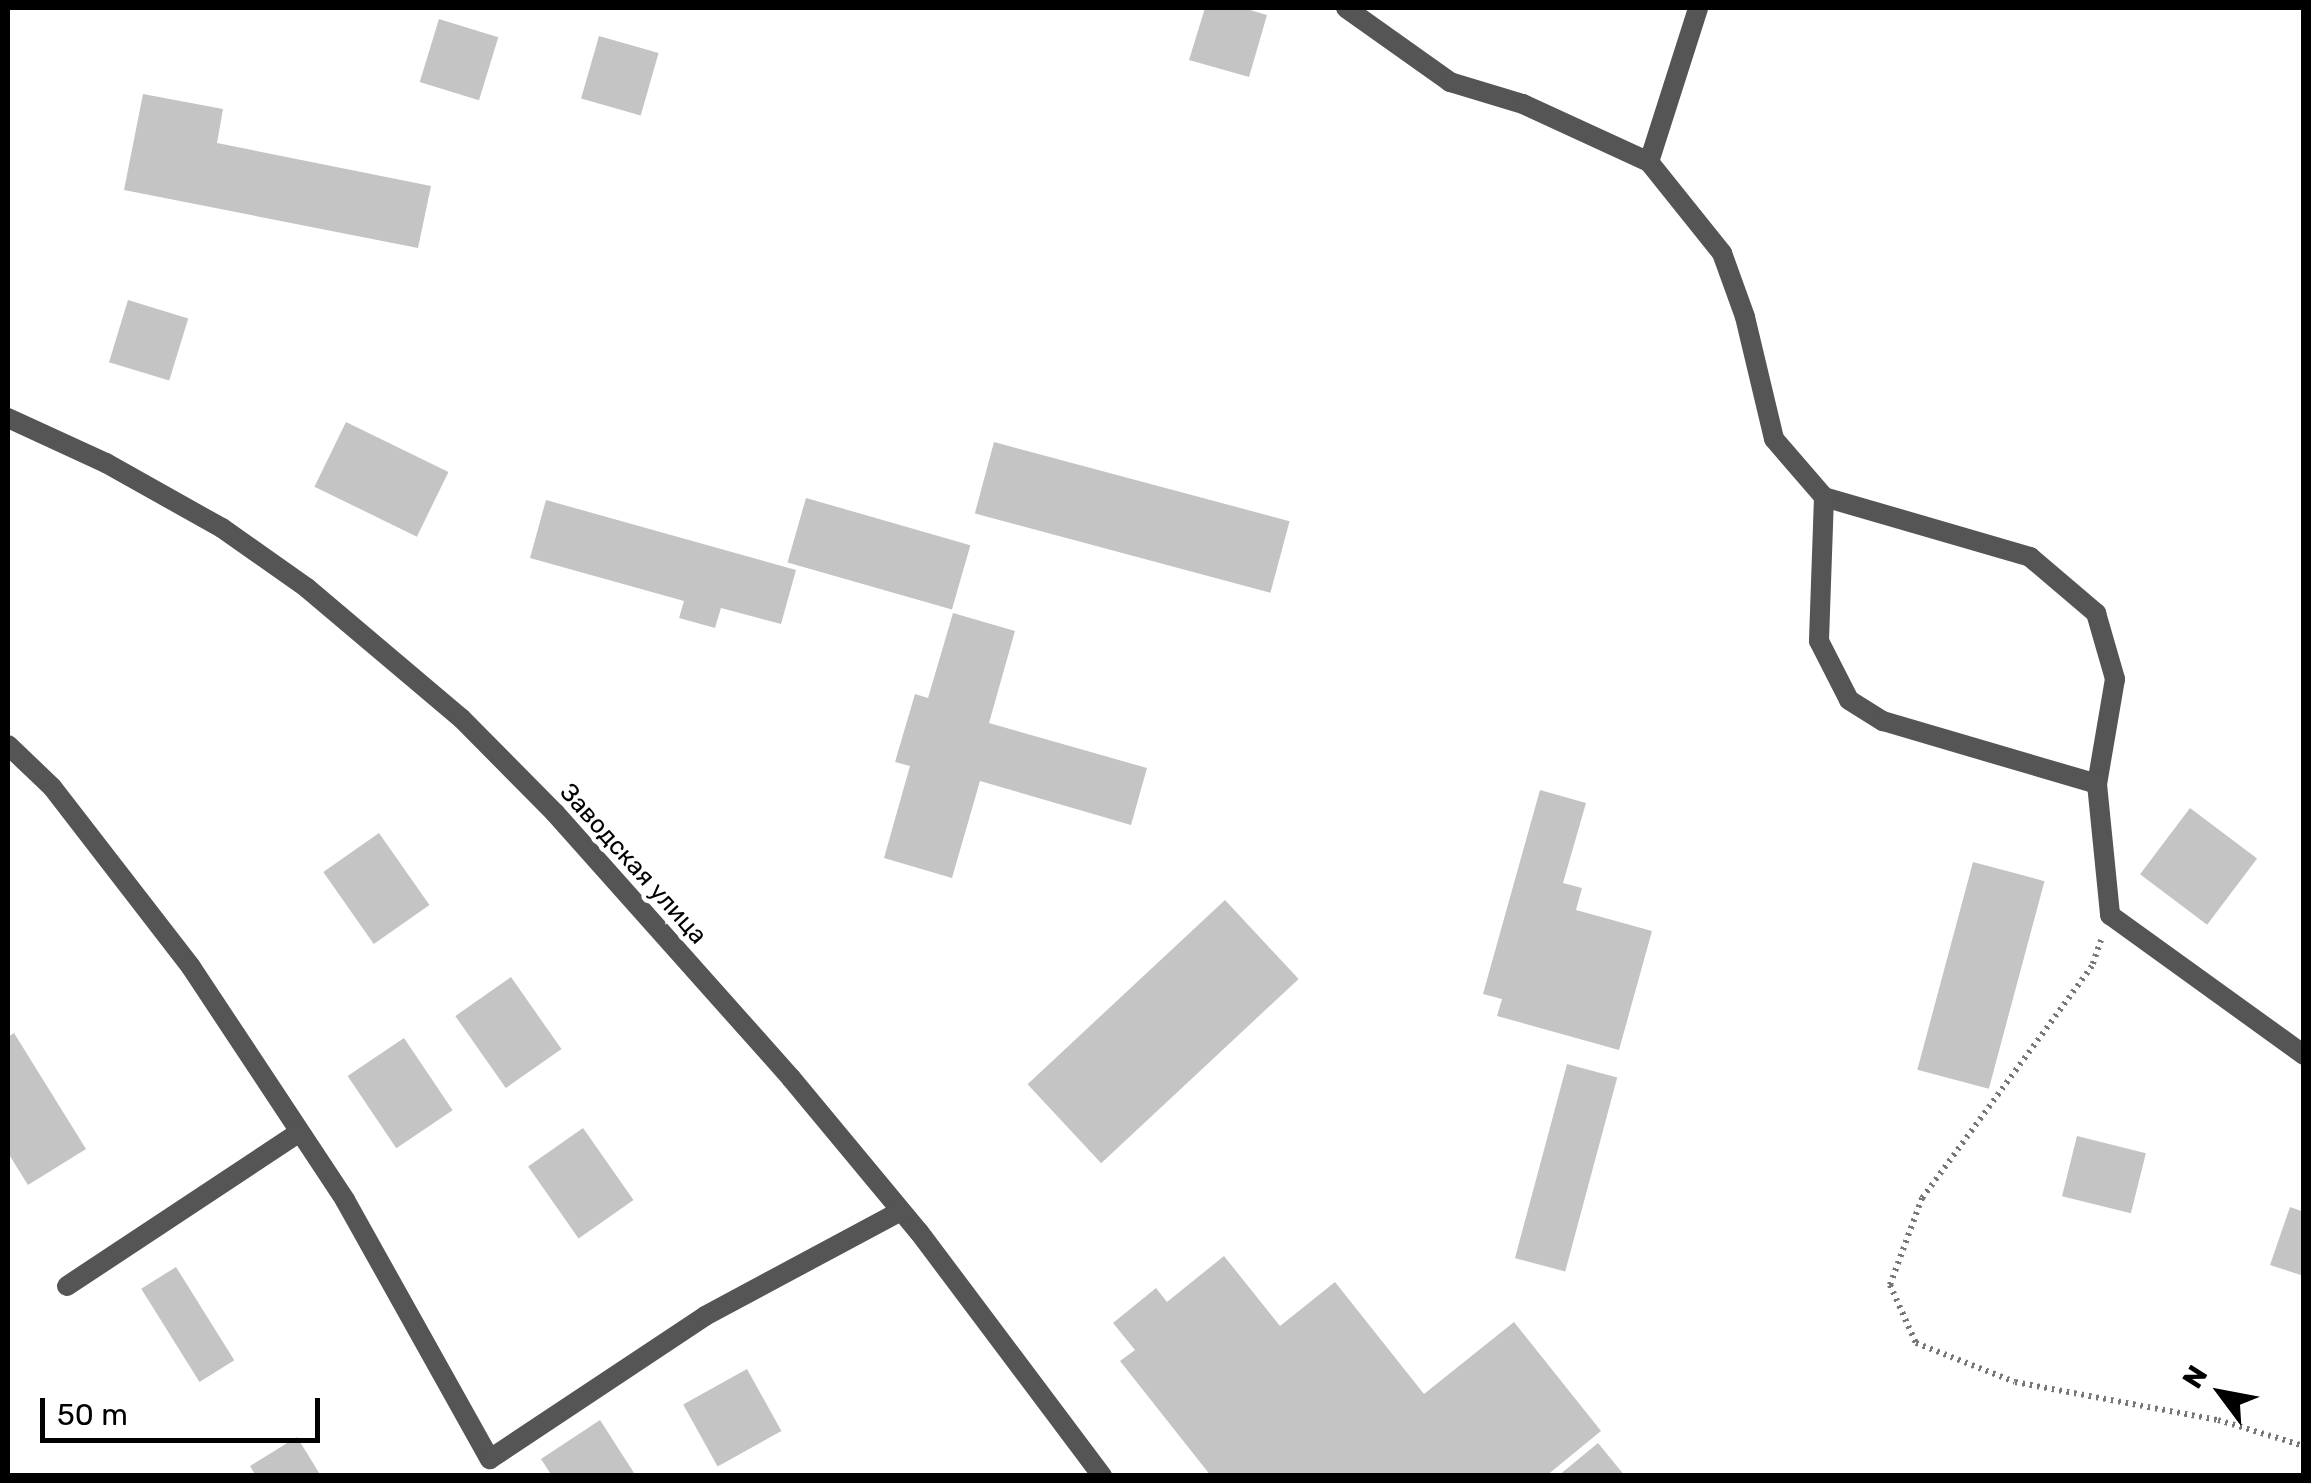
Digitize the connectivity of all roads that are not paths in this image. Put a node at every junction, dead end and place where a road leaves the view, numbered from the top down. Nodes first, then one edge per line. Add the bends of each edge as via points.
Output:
1 (1346, 8) edge
2 (1698, 8) edge
3 (1649, 162) junction
4 (8, 418) edge
5 (1824, 498) junction
6 (8, 745) edge
7 (2097, 784) junction
8 (2304, 1054) edge
9 (298, 1133) junction
10 (902, 1211) junction
11 (67, 1286) dead end
12 (1102, 1476) edge

1 - 3 street via 1450,82 1523,104
2 - 3 street
3 - 5 street via 1722,253 1774,438
4 - 10 street, Заводская улица via 222,528 307,588 461,718 568,827
5 - 7 street via 1818,641 1849,700 1883,721
5 - 7 street via 2030,557 2096,613 2115,679
6 - 9 street via 52,787 190,968
7 - 8 street via 2110,915
9 - 10 street via 345,1200 490,1459 706,1316
9 - 11 street
10 - 12 street, Заводская улица

